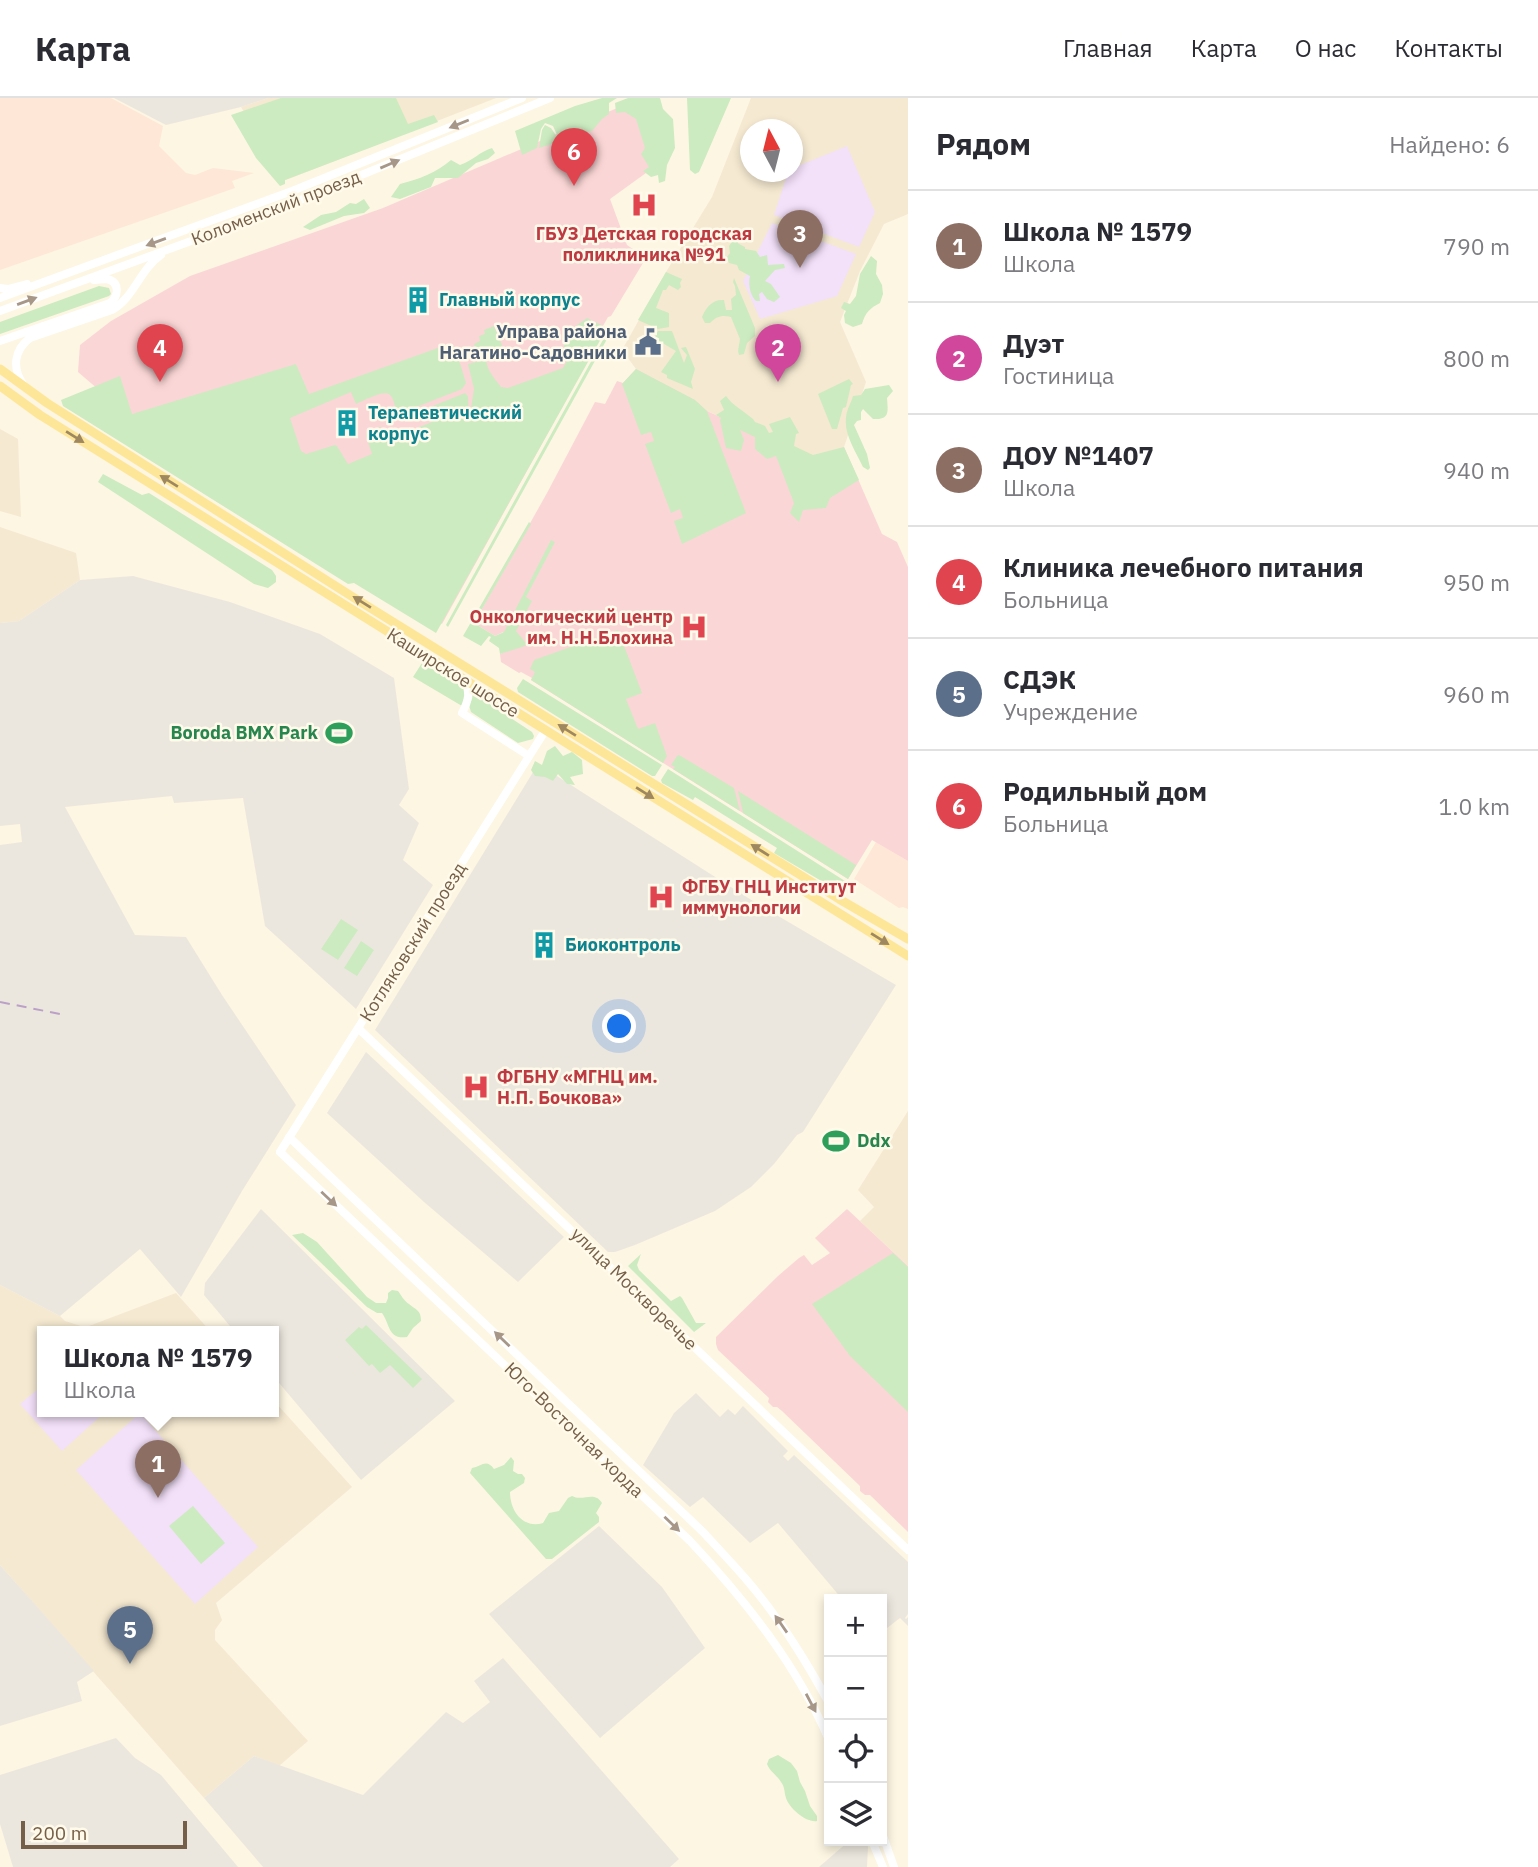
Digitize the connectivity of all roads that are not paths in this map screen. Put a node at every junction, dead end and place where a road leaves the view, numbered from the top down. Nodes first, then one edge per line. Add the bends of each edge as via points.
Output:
1 (522, 98) edge
2 (550, 98) edge
3 (190, 241) junction
4 (64, 276) junction
5 (80, 282) junction
6 (0, 288) edge
7 (0, 299) edge
8 (0, 311) edge
9 (0, 341) edge
10 (0, 369) edge
11 (0, 386) edge
12 (27, 390) junction
13 (0, 393) edge
14 (18, 399) junction
15 (465, 680) junction
16 (545, 731) junction
17 (529, 756) junction
18 (908, 939) edge
19 (908, 956) edge
20 (359, 1029) junction
21 (289, 1137) junction
22 (280, 1152) joint
23 (908, 1550) edge
24 (824, 1694) edge
25 (824, 1730) edge
26 (874, 1846) edge
27 (887, 1846) edge
28 (883, 1867) edge
29 (894, 1867) edge

1 -> 4 main road, Коломенский проезд via 314,183
3 -> 2 main road, Коломенский проезд
3 - 5 main road, Коломенский проезд
3 - 12 main road via 153,261 119,306 23,343 15,369
4 - 6 main road
4 - 7 main road, Коломенский проезд
8 -> 5 main road, Коломенский проезд
5 - 9 main road via 105,279 116,285 118,296 110,303
10 - 12 main road, Каширское шоссе
11 - 14 main road, Каширское шоссе
18 -> 12 main road, Каширское шоссе via 333,585
13 - 14 main road
14 -> 15 main road, Каширское шоссе
15 - 16 main road, Каширское шоссе
15 - 17 main road via 469,699 462,713
16 - 17 main road, Котляковский проезд
16 -> 19 main road, Каширское шоссе
17 - 20 main road, Котляковский проезд
20 - 21 main road, Котляковский проезд
20 - 23 main road, улица Москворечье
21 - 22 main road, Котляковский проезд
24 -> 21 main road, Юго-Восточная хорда via 777,1618 702,1531
22 -> 25 main road, Юго-Восточная хорда via 690,1541 763,1626
26 - 28 main road
27 - 29 main road

